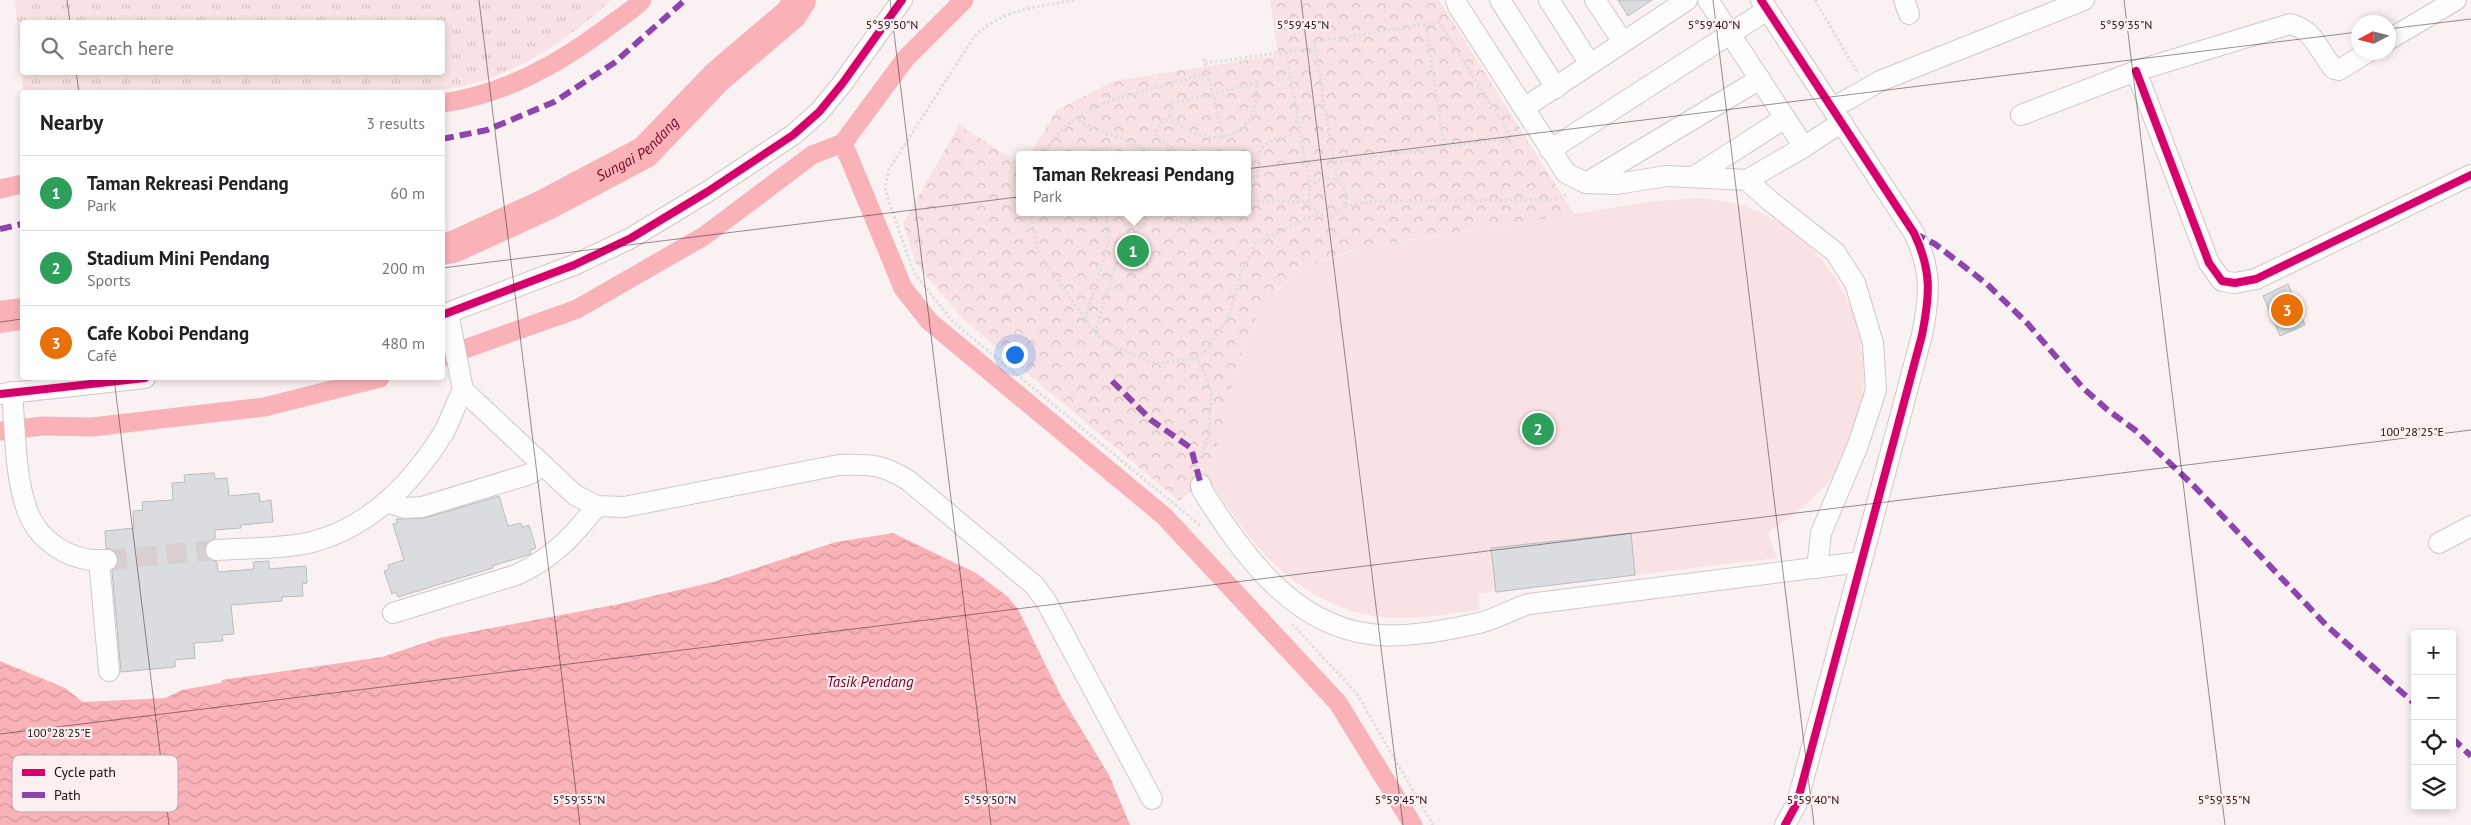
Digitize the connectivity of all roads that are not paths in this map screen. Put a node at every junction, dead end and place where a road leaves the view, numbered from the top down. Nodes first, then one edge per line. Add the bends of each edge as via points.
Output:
1 (902, 0) edge
2 (1456, 0) edge
3 (1500, 0) edge
4 (1549, 0) edge
5 (1595, 0) edge
6 (1687, 0) edge
7 (1708, 0) edge
8 (2084, 0) edge
9 (2456, 0) edge
10 (1764, 5) edge
11 (1730, 32) junction
12 (2396, 35) edge
13 (1623, 42) junction
14 (2355, 60) edge
15 (1590, 64) junction
16 (2136, 71) junction
17 (1760, 79) junction
18 (1556, 88) junction
19 (1524, 108) junction
20 (1837, 115) junction
21 (2020, 115) dead end
22 (1785, 118) junction
23 (1804, 147) junction
24 (1550, 150) junction
25 (2471, 175) edge
26 (1695, 176) junction
27 (1747, 180) junction
28 (1586, 183) junction
29 (445, 314) edge
30 (127, 380) edge
31 (463, 390) junction
32 (6, 393) edge
33 (543, 465) junction
34 (1199, 476) road end
35 (386, 502) junction
36 (597, 506) junction
37 (2471, 526) edge
38 (2440, 543) dead end
39 (216, 550) tunnel mouth
40 (1861, 562) junction
41 (1817, 568) junction
42 (393, 613) dead end
43 (110, 671) dead end
44 (1152, 800) dead end
45 (1786, 825) edge

1 - 29 street via 820,112 793,135 631,238 574,265
2 - 19 street
3 - 18 street
4 - 15 street
5 - 13 street
6 - 13 street
7 - 11 street
8 - 20 street via 1880,81
9 - 12 street
10 - 11 street
10 - 20 street
11 - 17 street
11 - 24 street
13 - 15 street
14 - 16 street via 2339,70 2334,69 2310,34 2302,27 2290,24
15 - 18 street
16 - 21 street
16 - 25 street via 2209,263 2222,281 2260,287
17 - 22 street
17 - 28 street
18 - 19 street
19 - 24 street
20 - 23 street
20 - 40 street via 1914,233 1923,251 1929,287 1922,335
22 - 23 street
22 - 26 street
23 - 27 street
24 - 28 street via 1566,172
26 - 27 street
26 - 28 street via 1667,176 1616,184
27 - 41 street via 1835,252 1855,284 1874,343 1876,390 1858,445 1821,533
29 - 31 street
30 - 32 street
31 - 33 street
31 - 35 street via 445,430 426,458
32 - 43 street via 14,419 26,508 40,532 59,549 85,560 103,560
33 - 35 street via 530,474 422,508 405,508
33 - 36 street via 574,495
34 - 41 street via 1202,490 1229,533 1258,569 1324,622 1370,634 1416,634 1481,622 1530,604
35 - 39 street via 340,534 310,543
36 - 42 street via 569,540 534,567
36 - 44 street via 624,507 840,465 872,464 891,469 909,480 1034,585 1046,601
37 - 38 street
40 - 41 street
40 - 45 street via 1797,803

